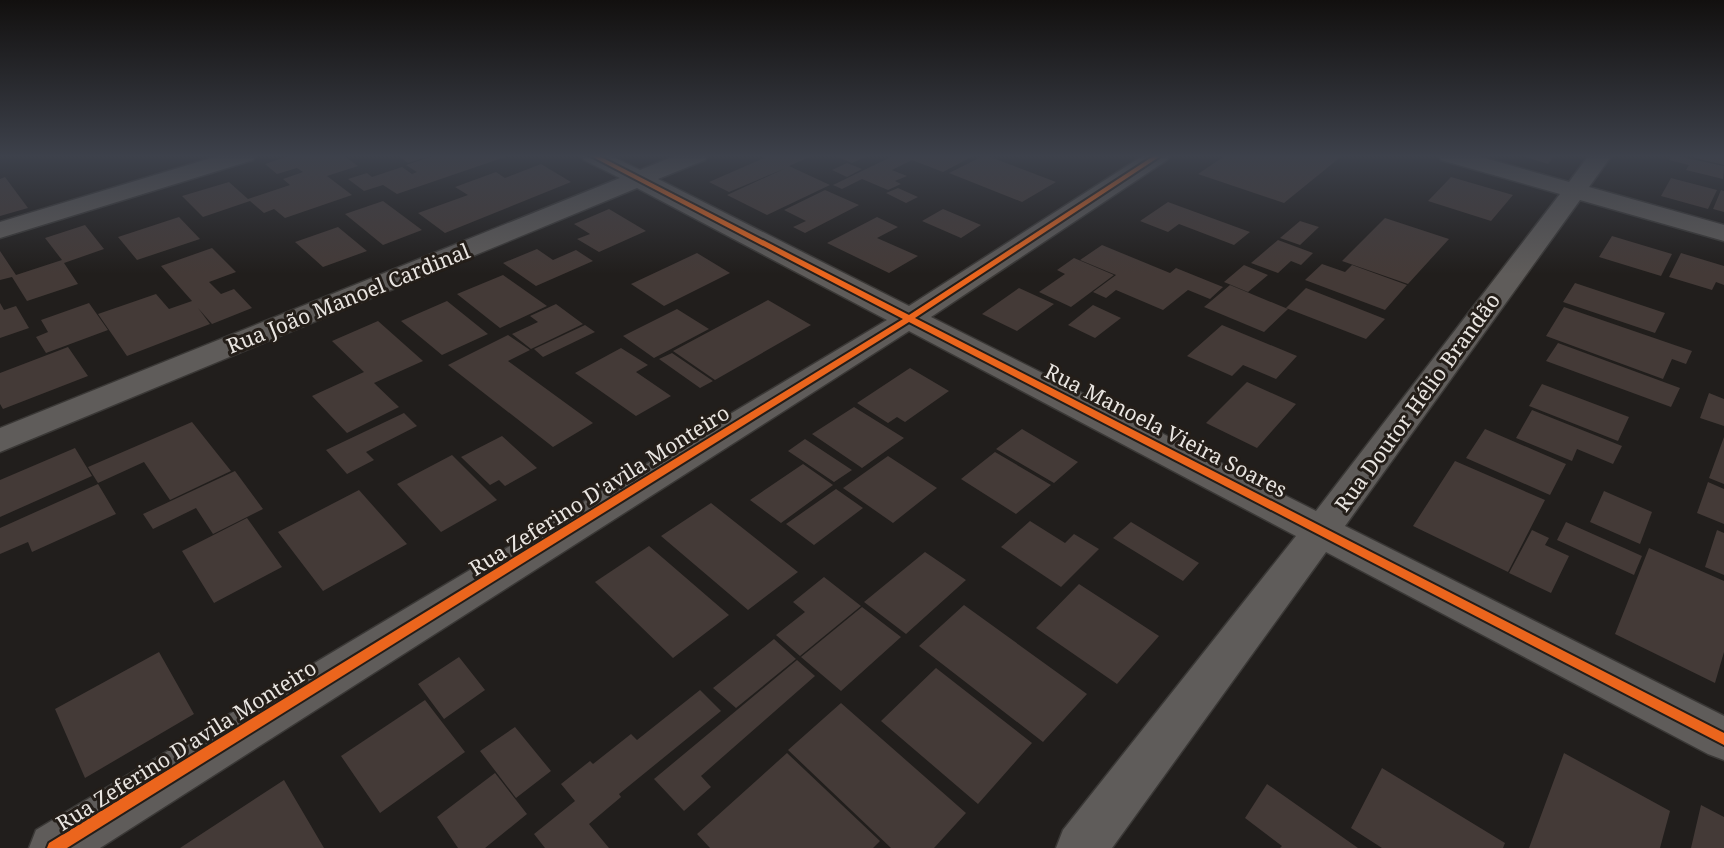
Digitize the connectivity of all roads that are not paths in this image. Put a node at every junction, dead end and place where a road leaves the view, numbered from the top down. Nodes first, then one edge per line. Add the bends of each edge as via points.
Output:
1 (116, 195) edge
2 (601, 195) edge
3 (669, 195) edge
4 (1099, 195) edge
5 (1570, 195) edge
6 (1589, 195) edge
7 (0, 230) edge
8 (1724, 233) edge
9 (909, 320) junction
10 (0, 441) edge
11 (1322, 530) junction
12 (1724, 739) edge
13 (54, 848) edge
14 (1081, 848) edge

1 - 7 street
2 - 10 street, Rua João Manoel Cardinal
3 - 9 street, Rua Manoela Vieira Soares
4 - 9 street, Rua Zeferino D'avila Monteiro
5 - 11 street, Rua Doutor Hélio Brandão
6 - 8 street
9 - 11 street, Rua Manoela Vieira Soares
9 - 13 street, Rua Zeferino D'avila Monteiro
11 - 12 street, Rua Manoela Vieira Soares
11 - 14 street, Rua Doutor Hélio Brandão

